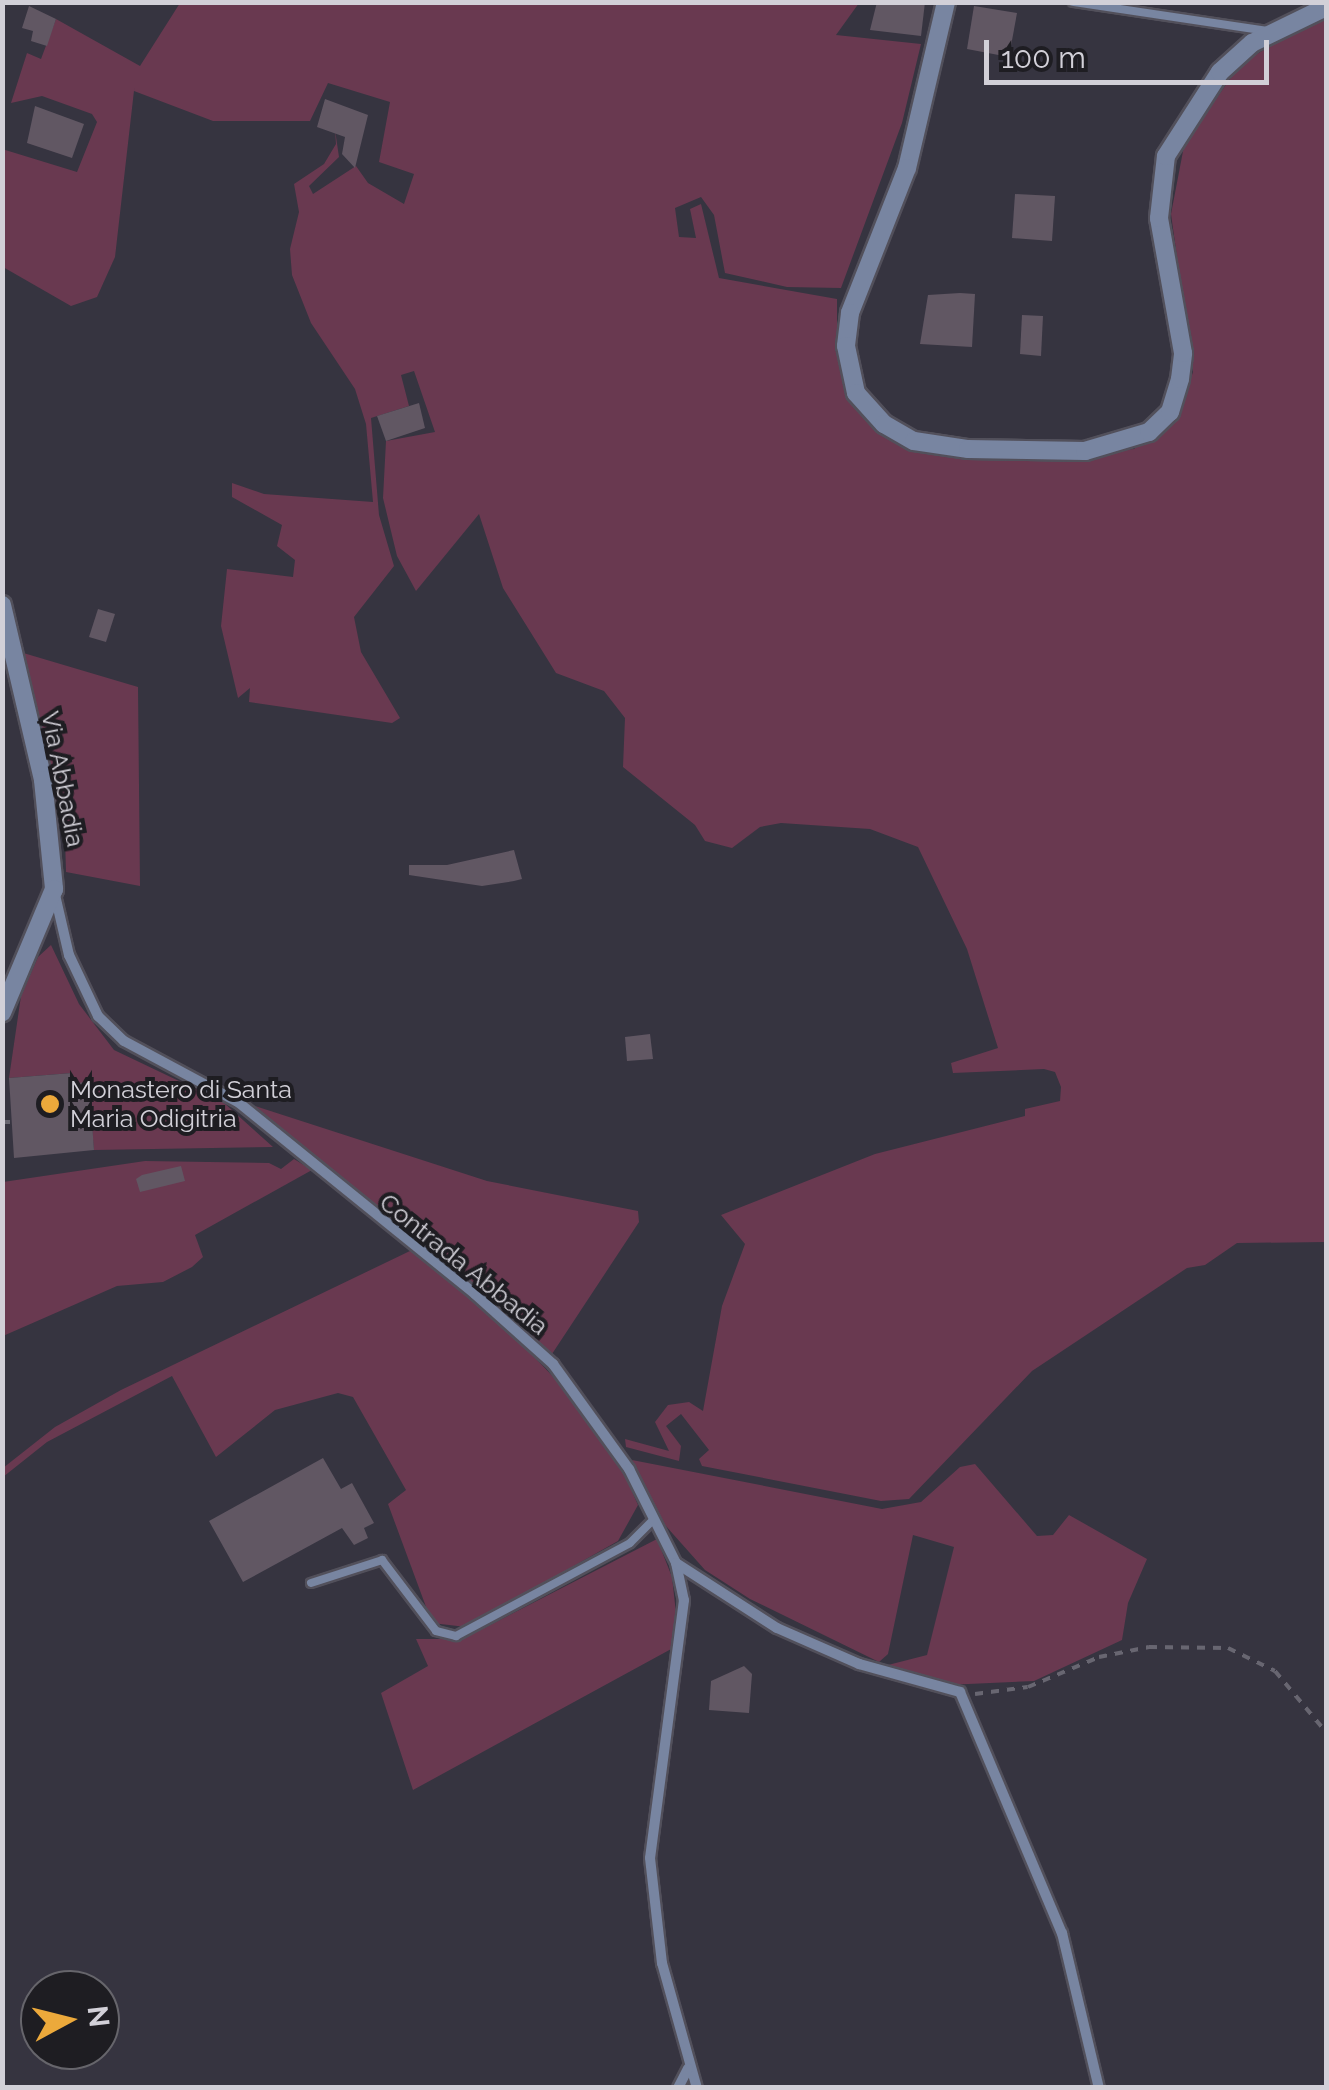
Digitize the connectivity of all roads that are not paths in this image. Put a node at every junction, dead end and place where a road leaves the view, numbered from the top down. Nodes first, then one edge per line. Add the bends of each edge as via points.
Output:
1 (946, 2) edge
2 (1074, 2) edge
3 (1326, 7) edge
4 (1272, 32) junction
5 (2, 605) edge
6 (54, 889) junction
7 (2, 1014) edge
8 (654, 1518) junction
9 (676, 1562) junction
10 (311, 1583) dead end
11 (688, 2068) junction
12 (678, 2088) edge
13 (697, 2088) edge
14 (1099, 2088) edge

1 - 4 street via 906,168 850,313 846,346 856,393 884,424 914,441 968,449 1122,445 1170,412 1183,354 1159,218 1166,156 1220,72
2 - 4 lane
3 - 4 street
5 - 6 street, Via Abbadia via 43,780
6 - 7 street, Via Abbadia
6 - 8 street, Contrada Abbadia via 69,955 98,1016 124,1042 238,1102 553,1364 601,1423
8 - 9 street, Contrada Abbadia
8 - 10 lane via 630,1543 456,1636 436,1631 382,1560
9 - 11 street, Contrada Abbadia via 684,1600 680,1655 650,1858 662,1963
9 - 14 street via 777,1628 859,1664 960,1692 1062,1933
11 - 12 street
11 - 13 street, Contrada Abbadia

